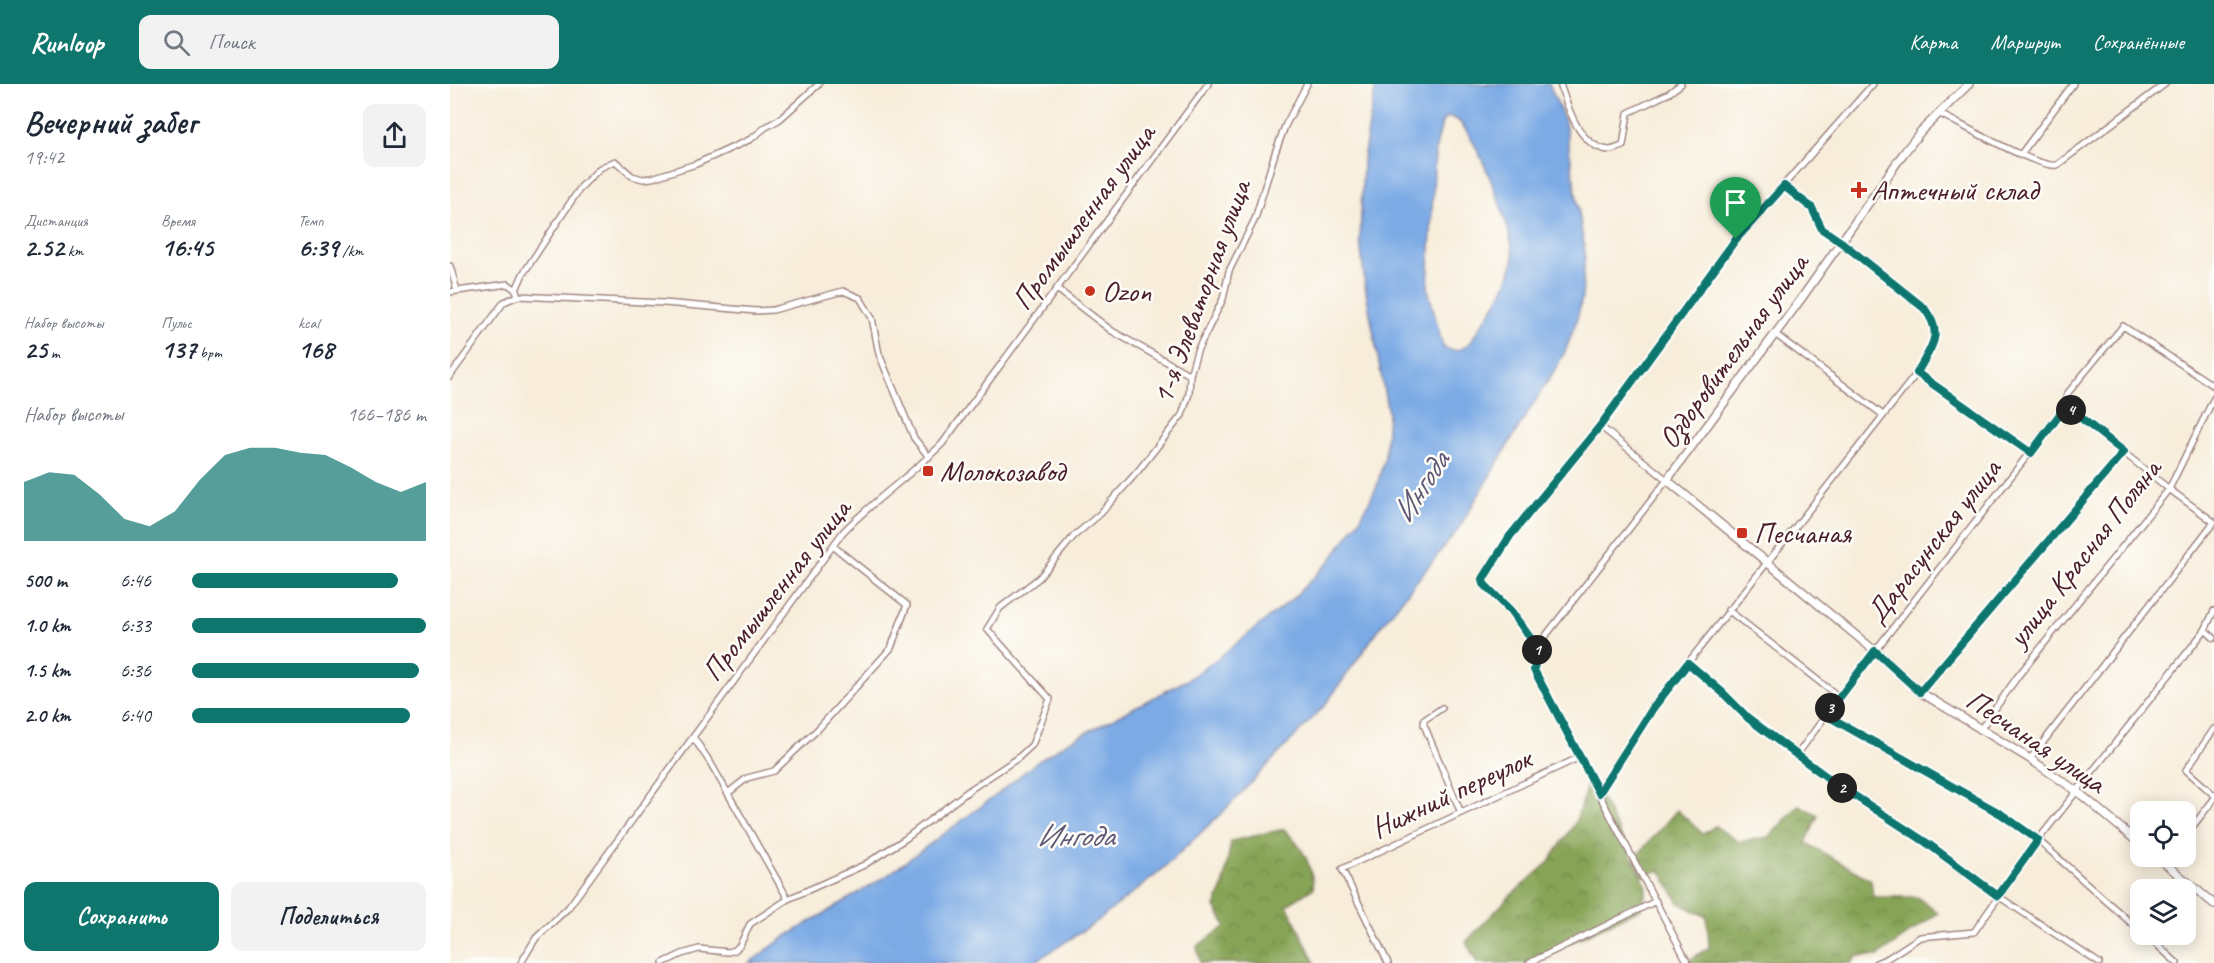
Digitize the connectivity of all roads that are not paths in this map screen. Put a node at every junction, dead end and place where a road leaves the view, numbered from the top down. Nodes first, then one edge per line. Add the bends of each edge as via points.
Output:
1 (819, 84) edge
2 (1209, 84) edge
3 (1307, 84) edge
4 (1560, 84) edge
5 (1681, 84) edge
6 (1873, 84) edge
7 (1969, 84) edge
8 (2073, 84) edge
9 (2165, 84) edge
10 (1940, 114) junction
11 (2021, 154) junction
12 (1784, 186) junction
13 (1841, 242) junction
14 (450, 266) edge
15 (1058, 289) junction
16 (457, 290) junction
17 (450, 292) edge
18 (517, 293) junction
19 (1775, 334) junction
20 (1917, 373) junction
21 (1190, 375) junction
22 (450, 376) edge
23 (2214, 386) edge
24 (2214, 398) edge
25 (2066, 406) junction
26 (1883, 415) junction
27 (1600, 426) junction
28 (2124, 452) junction
29 (2031, 453) junction
30 (929, 457) junction
31 (1667, 480) junction
32 (2169, 489) junction
33 (2214, 522) edge
34 (833, 546) junction
35 (1766, 563) junction
36 (1728, 610) junction
37 (2214, 611) edge
38 (2205, 630) junction
39 (2214, 638) edge
40 (1537, 647) junction
41 (1875, 651) junction
42 (1688, 663) junction
43 (1920, 692) junction
44 (1839, 697) junction
45 (1442, 708) dead end
46 (1826, 715) junction
47 (2214, 729) edge
48 (1980, 730) junction
49 (693, 737) junction
50 (1797, 755) junction
51 (1580, 757) junction
52 (2030, 759) junction
53 (2078, 792) junction
54 (728, 793) junction
55 (1599, 793) junction
56 (2214, 797) edge
57 (1461, 813) junction
58 (2196, 821) edge
59 (2130, 836) edge
60 (2038, 840) junction
61 (2173, 867) edge
62 (1998, 896) junction
63 (788, 899) junction
64 (1656, 901) junction
65 (2214, 904) edge
66 (2130, 922) edge
67 (2157, 945) edge
68 (521, 963) edge
69 (663, 963) edge
70 (1388, 963) edge
71 (1529, 963) edge
72 (1688, 963) edge
73 (1876, 963) edge
74 (2099, 963) edge
75 (2177, 963) edge

1 - 18 street via 751,139 696,164 652,178 632,176 615,161 600,168 570,203 523,274
2 - 15 street, Промышленная улица
3 - 21 street, 1-я Элеваторная улица via 1283,132 1255,219 1229,271 1223,299 1197,351
4 - 5 street via 1570,112 1588,142 1610,150 1623,146 1628,113
6 - 12 street
7 - 10 street, Оздоровительная улица
8 - 11 street
9 - 11 street via 2057,165
10 - 11 street
10 - 13 street, Оздоровительная улица via 1903,154
12 - 13 street via 1812,208 1822,229
12 - 27 street via 1736,239
13 - 19 street, Оздоровительная улица
13 - 20 street via 1935,321 1936,336
14 - 16 street
15 - 21 street via 1112,331
15 - 30 street, Промышленная улица
16 - 17 street
16 - 18 street via 508,284
18 - 22 street via 504,302
18 - 30 street via 756,311 843,291 860,298 872,318 879,354 914,438
19 - 26 street
19 - 31 street, Оздоровительная улица
20 - 26 street
20 - 29 street
21 - 63 street, 1-я Элеваторная улица via 1182,415 1138,471 1038,578 1000,608 987,629 1050,699 1032,745 864,865
23 - 25 street, Дарасунская улица via 2123,326 2067,394
24 - 32 street, улица Красная Поляна
25 - 28 street
25 - 29 street, Дарасунская улица
26 - 35 street
27 - 31 street, Песчаная улица
27 - 40 street via 1510,536 1483,579
28 - 32 street
28 - 43 street
29 - 41 street, Дарасунская улица
30 - 34 street, Промышленная улица via 867,507
31 - 35 street, Песчаная улица
31 - 40 street, Оздоровительная улица
32 - 33 street
32 - 48 street, улица Красная Поляна via 2018,676
33 - 52 street
34 - 49 street, Промышленная улица
34 - 54 street via 907,605 891,648 774,771 747,778
35 - 36 street
35 - 41 street, Песчаная улица
36 - 42 street
36 - 44 street
37 - 38 street
38 - 39 street
38 - 53 street
40 - 51 street via 1534,670
41 - 43 street, Песчаная улица
41 - 44 street, Дарасунская улица
42 - 50 street via 1748,718
42 - 55 street via 1653,708
43 - 48 street, Песчаная улица
44 - 46 street, Дарасунская улица
45 - 57 street via 1428,716 1424,725
46 - 50 street, Дарасунская улица
46 - 60 street via 2001,814
47 - 56 street via 2186,770
48 - 52 street, Песчаная улица
49 - 54 street
49 - 68 street, Промышленная улица via 568,908 536,938
50 - 62 street
51 - 55 street
51 - 57 street, Нижний переулок
52 - 53 street, Песчаная улица
53 - 59 street, Песчаная улица
53 - 60 street
54 - 63 street
55 - 64 street
56 - 58 street
57 - 70 street, Нижний переулок via 1342,869
60 - 62 street
60 - 66 street
61 - 65 street
62 - 73 street via 1974,932 1920,937
62 - 74 street
63 - 69 street via 750,924 735,950 699,949
64 - 71 street
64 - 72 street
67 - 75 street

